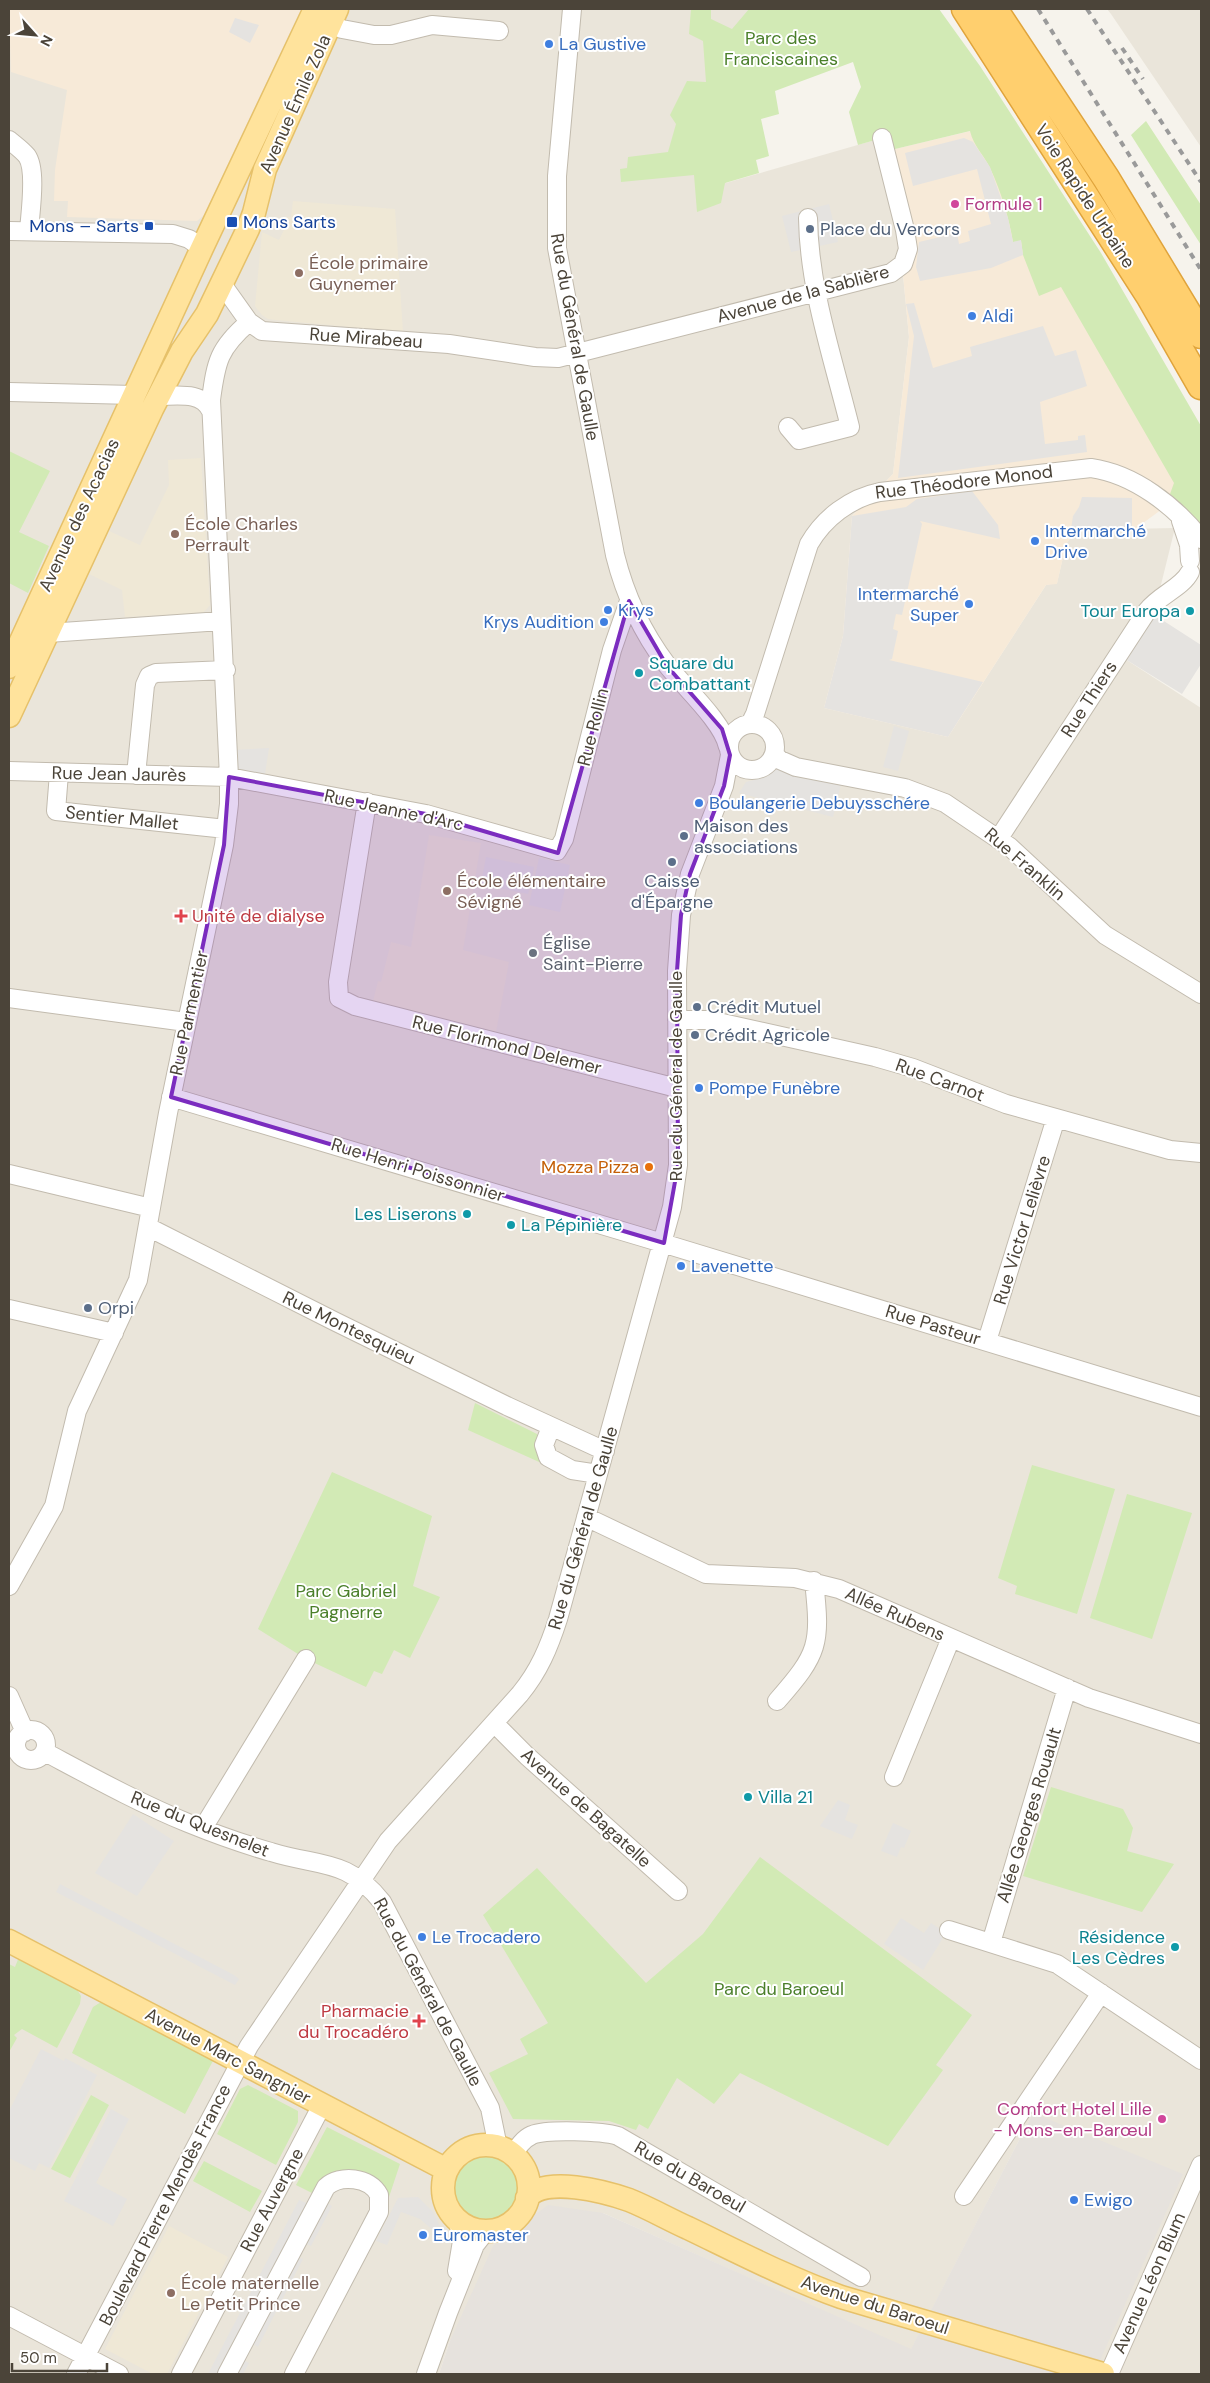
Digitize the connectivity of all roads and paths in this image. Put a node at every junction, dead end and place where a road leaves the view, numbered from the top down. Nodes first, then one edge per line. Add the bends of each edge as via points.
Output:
1 (572, 9) edge
2 (965, 9) edge
3 (994, 9) edge
4 (323, 14) edge
5 (499, 31) dead end
6 (882, 138) dead end
7 (9, 140) edge
8 (808, 218) dead end
9 (9, 231) edge
10 (30, 231) junction
11 (202, 248) junction
12 (222, 284) junction
13 (816, 292) junction
14 (249, 322) junction
15 (1201, 335) edge
16 (575, 353) junction
17 (1201, 386) edge
18 (9, 392) edge
19 (134, 395) junction
20 (158, 396) junction
21 (211, 411) junction
22 (788, 427) dead end
23 (1176, 512) junction
24 (1201, 540) edge
25 (1196, 566) edge
26 (629, 601) junction
27 (221, 621) junction
28 (644, 628) junction
29 (48, 633) junction
30 (16, 635) edge
31 (777, 648) junction
32 (9, 667) edge
33 (226, 670) junction
34 (9, 716) edge
35 (746, 725) junction
36 (770, 733) junction
37 (729, 751) junction
38 (774, 754) junction
39 (749, 771) junction
40 (9, 772) edge
41 (59, 773) junction
42 (136, 775) junction
43 (229, 777) junction
44 (367, 802) junction
45 (712, 820) junction
46 (226, 828) junction
47 (999, 838) junction
48 (557, 851) joint
49 (1201, 994) edge
50 (9, 998) edge
51 (677, 1020) junction
52 (186, 1022) junction
53 (677, 1088) junction
54 (171, 1097) junction
55 (1056, 1118) junction
56 (1201, 1154) edge
57 (9, 1174) edge
58 (151, 1208) junction
59 (148, 1227) junction
60 (664, 1243) junction
61 (9, 1309) edge
62 (114, 1332) junction
63 (987, 1341) junction
64 (1201, 1407) edge
65 (551, 1427) junction
66 (605, 1451) junction
67 (598, 1474) junction
68 (586, 1517) junction
69 (814, 1582) junction
70 (9, 1586) edge
71 (950, 1638) junction
72 (306, 1659) dead end
73 (1067, 1688) junction
74 (9, 1696) edge
75 (777, 1701) dead end
76 (494, 1723) junction
77 (25, 1732) junction
78 (1201, 1734) edge
79 (45, 1752) junction
80 (14, 1758) edge
81 (894, 1777) dead end
82 (204, 1828) junction
83 (361, 1880) junction
84 (678, 1891) dead end
85 (949, 1930) dead end
86 (9, 1941) edge
87 (991, 1942) junction
88 (1100, 1993) junction
89 (1201, 2060) edge
90 (239, 2061) junction
91 (322, 2105) junction
92 (512, 2158) junction
93 (1201, 2165) edge
94 (448, 2170) junction
95 (964, 2196) dead end
96 (527, 2198) junction
97 (628, 2200) junction
98 (458, 2220) junction
99 (486, 2231) junction
100 (861, 2277) dead end
101 (448, 2313) junction
102 (9, 2316) edge
103 (86, 2357) junction
104 (76, 2374) edge
105 (119, 2374) edge
106 (181, 2374) edge
107 (226, 2374) edge
108 (294, 2374) edge
109 (426, 2374) edge
110 (1103, 2374) edge
111 (1109, 2374) edge

1 - 16 street, Rue du Général de Gaulle via 556,220 557,256
2 - 17 highway, Voie Rapide Urbaine via 1150,297
3 - 15 highway, Voie Rapide Urbaine via 1106,178
4 - 5 street via 356,32 382,35 432,25
4 - 11 main road, Avenue Émile Zola
4 - 12 main road, Avenue Émile Zola via 264,169 254,213
6 - 13 street, Avenue de la Sablière via 905,230 908,249 903,264 891,273
7 - 10 street via 27,156 30,163
8 - 13 street via 808,249
9 - 10 street
10 - 11 street via 173,234 190,239
11 - 12 main road via 219,267
11 - 19 main road, Avenue des Acacias
12 - 14 street
12 - 20 main road, Avenue des Acacias
13 - 16 street, Avenue de la Sablière
13 - 22 street via 850,427 799,440
14 - 16 street, Rue Mirabeau via 262,331 450,344 543,358
14 - 21 street, Rue Parmentier via 222,351
16 - 26 street, Rue du Général de Gaulle via 615,555
18 - 19 street
19 - 20 main road
19 - 30 main road, Avenue des Acacias
20 - 21 street via 199,398
20 - 29 main road, Avenue des Acacias
21 - 27 street, Rue Parmentier
23 - 24 street, Rue Théodore Monod
23 - 25 street
23 - 31 street, Rue Théodore Monod via 1131,481 1109,471 1091,468 871,494 840,510 814,537 803,560
25 - 47 street, Rue Thiers via 1146,611
26 - 28 street, Rue du Général de Gaulle
26 - 48 street, Rue Rollin via 612,650 564,839
27 - 29 street
27 - 33 street, Rue Parmentier
28 - 35 street, Rue du Général de Gaulle via 720,714 729,721
28 - 37 street, Rue du Général de Gaulle via 667,666 722,729
29 - 30 main road
29 - 34 main road, Avenue des Acacias
30 - 32 main road, Avenue des Acacias
31 - 35 street, Rue Théodore Monod via 755,714
31 - 36 street, Rue Théodore Monod via 767,714
33 - 42 street via 148,676
33 - 43 street, Rue Parmentier
35 - 36 street via 763,727
35 - 37 street via 731,736
36 - 38 street via 775,743
37 - 39 street via 736,764
37 - 45 street, Rue du Général de Gaulle via 728,774
38 - 39 street via 766,766
38 - 47 street, Rue Franklin via 796,767 864,778 933,797
39 - 45 street, Rue du Général de Gaulle via 741,776
40 - 41 street, Rue Jean Jaurès
41 - 42 street, Rue Jean Jaurès
41 - 46 street, Sentier Mallet via 56,811
42 - 43 street, Rue Jean Jaurès
43 - 44 street, Rue Jeanne d'Arc
43 - 46 street, Rue Parmentier
44 - 48 street, Rue Jeanne d'Arc via 426,814
44 - 53 street, Rue Florimond Delemer via 338,982 339,998 355,1006
45 - 51 street, Rue du Général de Gaulle via 693,863 682,902
46 - 52 street, Rue Parmentier
47 - 49 street, Rue Franklin via 1105,935
50 - 52 street
51 - 53 street, Rue du Général de Gaulle
51 - 55 street, Rue Carnot via 709,1020 903,1065 996,1101
52 - 54 street, Rue Parmentier
53 - 60 street, Rue du Général de Gaulle via 677,1177
54 - 58 street, Rue Parmentier
54 - 60 street, Rue Henri Poissonnier
55 - 56 street, Rue Carnot via 1170,1150
55 - 63 street, Rue Victor Lelièvre
57 - 58 street
58 - 59 street, Rue Parmentier
59 - 62 street, Rue Parmentier via 138,1280
59 - 65 street, Rue Montesquieu
60 - 63 street, Rue Pasteur
60 - 66 street, Rue du Général de Gaulle
61 - 62 street
62 - 70 street, Rue Parmentier via 77,1411 54,1506
63 - 64 street, Rue Pasteur
65 - 66 street, Rue Montesquieu
65 - 67 street via 544,1445 548,1457 572,1470
66 - 67 street, Rue du Général de Gaulle
67 - 68 street, Rue du Général de Gaulle
68 - 69 street, Allée Rubens via 706,1574
68 - 76 street, Rue du Général de Gaulle via 547,1652 530,1682
69 - 71 street, Allée Rubens via 864,1598
69 - 75 street via 818,1630 814,1649 802,1673
71 - 73 street, Allée Rubens
71 - 81 street
72 - 82 street
73 - 78 street, Allée Rubens
73 - 87 street, Allée Georges Rouault
74 - 77 street
76 - 83 street, Rue du Général de Gaulle via 401,1825
76 - 84 street, Avenue de Bagatelle
77 - 79 street via 36,1731 43,1736
77 - 80 street via 17,1742
79 - 80 street via 33,1760
79 - 82 street, Rue du Quesnelet via 137,1800
82 - 83 street, Rue du Quesnelet via 271,1852 339,1868
83 - 90 street, Boulevard Pierre Mendès France
83 - 92 street, Rue du Général de Gaulle via 382,1902 490,2108
85 - 87 street
86 - 90 main road, Avenue Marc Sangnier
87 - 88 street via 1053,1962
88 - 89 street
88 - 95 street
90 - 91 main road, Avenue Marc Sangnier
90 - 103 street, Boulevard Pierre Mendès France
91 - 94 main road, Avenue Marc Sangnier
91 - 106 street, Rue Auvergne
92 - 94 main road via 486,2145 468,2149
92 - 96 main road via 528,2181
92 - 97 main road, Avenue du Baroeul via 540,2175 583,2179
92 - 100 street, Rue du Baroeul via 526,2139 536,2134 596,2132 618,2136
93 - 111 street, Avenue Léon Blum
94 - 98 main road via 444,2197
96 - 97 main road, Avenue du Baroeul via 539,2188 562,2186
96 - 99 main road via 512,2221
97 - 110 main road, Avenue du Baroeul via 834,2295
98 - 99 main road
98 - 101 street via 461,2246
99 - 101 street via 477,2242
101 - 109 street
102 - 103 street
103 - 104 street, Boulevard Pierre Mendès France
103 - 105 street
107 - 108 street via 326,2187 336,2180 369,2183 379,2195 379,2212

